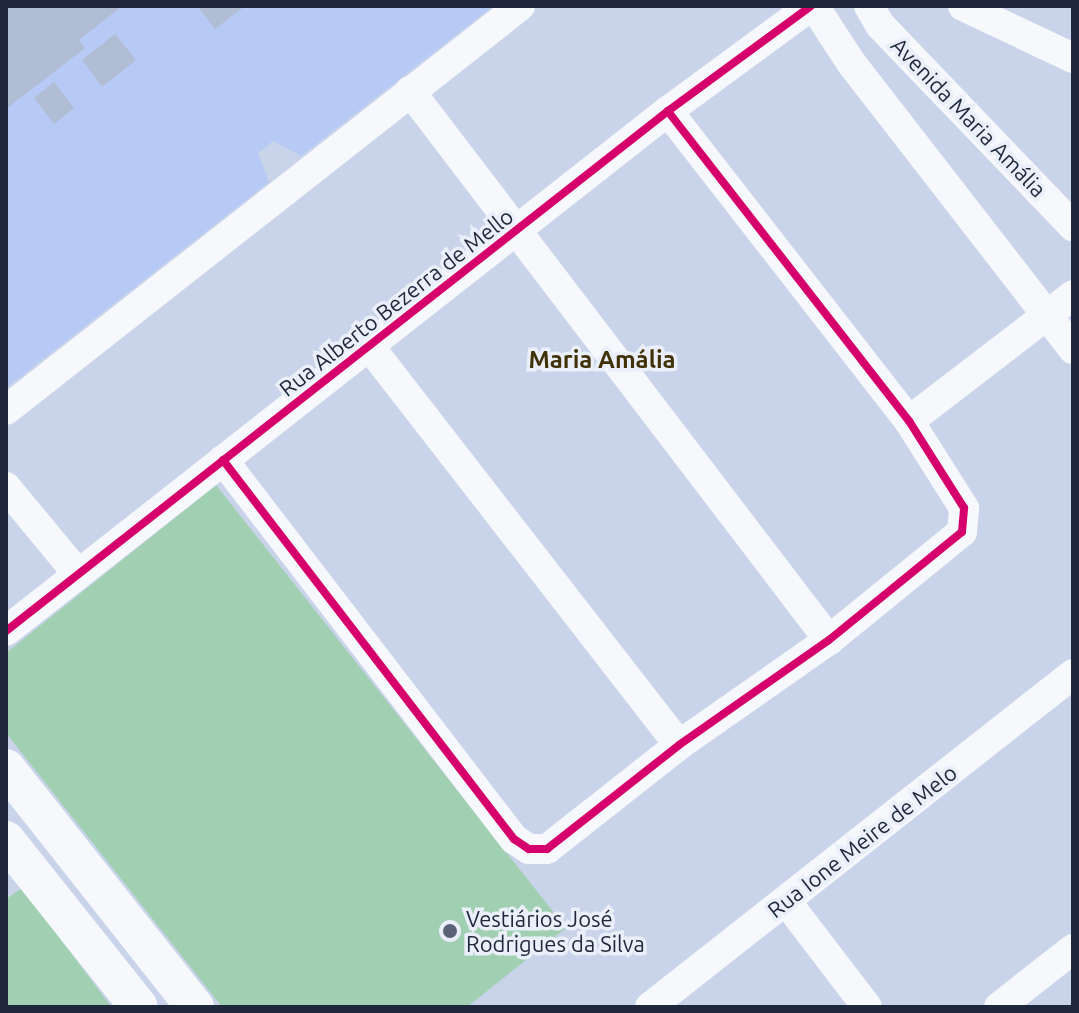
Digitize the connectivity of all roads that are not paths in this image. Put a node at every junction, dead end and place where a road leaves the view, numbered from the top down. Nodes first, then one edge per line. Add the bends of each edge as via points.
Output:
1 (520, 6) edge
2 (821, 6) edge
3 (869, 6) edge
4 (963, 6) edge
5 (1073, 58) edge
6 (410, 91) junction
7 (668, 111) junction
8 (1073, 226) edge
9 (517, 230) junction
10 (1073, 295) edge
11 (1046, 319) junction
12 (369, 346) junction
13 (1073, 349) edge
14 (6, 410) edge
15 (909, 421) junction
16 (223, 460) junction
17 (6, 487) edge
18 (78, 574) junction
19 (6, 631) edge
20 (829, 640) junction
21 (1073, 674) edge
22 (679, 745) junction
23 (6, 768) edge
24 (11, 857) edge
25 (786, 901) junction
26 (1073, 949) edge
27 (137, 1006) edge
28 (195, 1007) edge
29 (650, 1007) edge
30 (867, 1007) edge
31 (999, 1007) edge

1 - 6 street
2 - 7 street, Rua Alberto Bezerra de Mello
2 - 11 street via 852,64
3 - 8 street, Avenida Maria Amália via 880,25
4 - 5 street
6 - 9 street
6 - 14 street
7 - 9 street, Rua Alberto Bezerra de Mello
7 - 15 street
9 - 12 street, Rua Alberto Bezerra de Mello
9 - 20 street
10 - 11 street
11 - 13 street
11 - 15 street
12 - 16 street, Rua Alberto Bezerra de Mello
12 - 22 street
15 - 20 street via 964,508 962,532
16 - 18 street, Rua Alberto Bezerra de Mello
16 - 22 street via 522,845 547,849
17 - 18 street
18 - 19 street, Rua Alberto Bezerra de Mello
20 - 22 street
21 - 25 street, Rua Ione Meire de Melo
23 - 28 main road
24 - 27 main road
25 - 29 street, Rua Ione Meire de Melo
25 - 30 street
26 - 31 street

